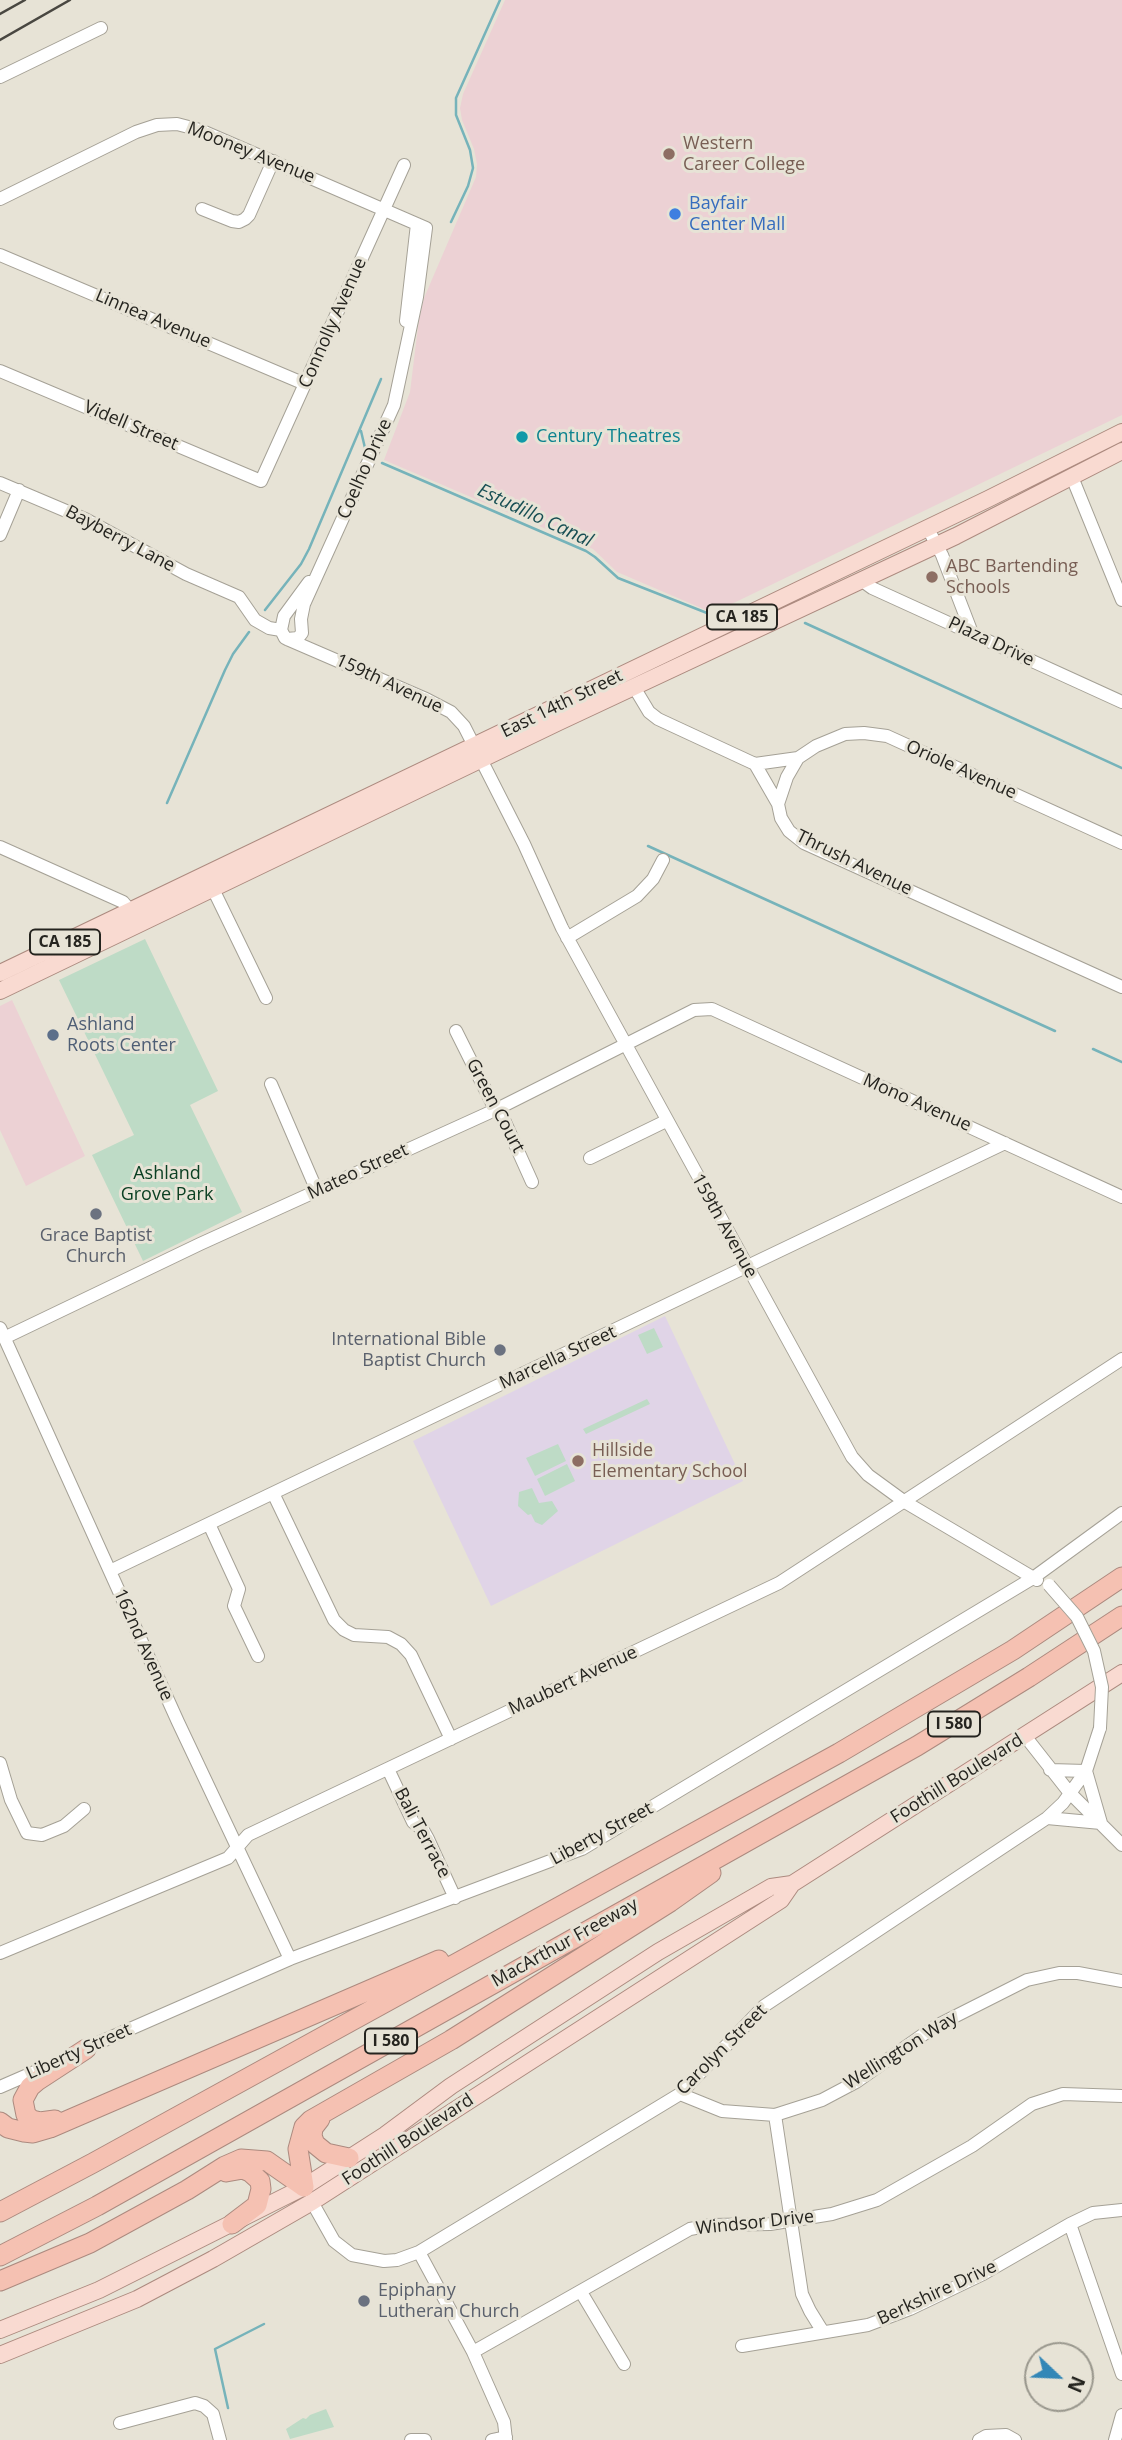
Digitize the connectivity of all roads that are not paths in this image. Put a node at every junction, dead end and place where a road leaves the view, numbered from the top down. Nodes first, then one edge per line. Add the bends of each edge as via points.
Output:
1 (101, 28) dead end
2 (0, 77) edge
3 (273, 161) junction
4 (404, 165) dead end
5 (0, 199) edge
6 (202, 209) dead end
7 (384, 209) junction
8 (422, 226) joint
9 (0, 255) edge
10 (0, 371) edge
11 (305, 384) junction
12 (1122, 432) edge
13 (1122, 451) edge
14 (1072, 477) junction
15 (261, 481) joint
16 (0, 482) edge
17 (19, 490) junction
18 (933, 524) junction
19 (0, 535) edge
20 (936, 544) junction
21 (322, 565) junction
22 (861, 580) junction
23 (239, 597) joint
24 (1122, 600) edge
25 (302, 626) junction
26 (283, 632) junction
27 (972, 633) junction
28 (316, 651) junction
29 (634, 687) junction
30 (1122, 702) edge
31 (479, 752) junction
32 (798, 758) junction
33 (755, 764) junction
34 (778, 804) junction
35 (1122, 843) edge
36 (0, 847) edge
37 (663, 860) dead end
38 (213, 889) junction
39 (131, 910) junction
40 (139, 924) junction
41 (567, 938) junction
42 (0, 973) edge
43 (1122, 986) edge
44 (0, 992) edge
45 (266, 998) dead end
46 (712, 1009) joint
47 (456, 1031) dead end
48 (624, 1044) junction
49 (271, 1084) dead end
50 (495, 1110) junction
51 (666, 1121) junction
52 (1005, 1143) junction
53 (590, 1158) dead end
54 (533, 1182) dead end
55 (317, 1191) junction
56 (1122, 1197) edge
57 (747, 1266) junction
58 (2, 1333) edge
59 (1122, 1359) edge
60 (273, 1493) junction
61 (905, 1502) junction
62 (1122, 1513) edge
63 (209, 1524) junction
64 (110, 1571) junction
65 (1122, 1577) edge
66 (1033, 1578) junction
67 (1122, 1616) edge
68 (258, 1656) dead end
69 (1122, 1673) edge
70 (1025, 1736) junction
71 (450, 1739) junction
72 (0, 1763) edge
73 (388, 1769) junction
74 (1051, 1770) junction
75 (1086, 1770) junction
76 (1069, 1792) junction
77 (83, 1809) dead end
78 (1048, 1818) junction
79 (781, 1823) junction
80 (1101, 1823) junction
81 (1122, 1845) edge
82 (238, 1846) junction
83 (792, 1884) junction
84 (455, 1898) junction
85 (0, 1953) edge
86 (290, 1959) junction
87 (464, 1959) junction
88 (1122, 1981) edge
89 (86, 2049) junction
90 (0, 2087) edge
91 (680, 2094) junction
92 (1122, 2096) edge
93 (344, 2100) junction
94 (103, 2106) junction
95 (775, 2115) junction
96 (0, 2122) edge
97 (349, 2158) junction
98 (187, 2190) junction
99 (308, 2195) junction
100 (1122, 2210) edge
101 (0, 2212) edge
102 (792, 2221) junction
103 (232, 2224) junction
104 (1070, 2224) junction
105 (419, 2252) junction
106 (0, 2256) edge
107 (0, 2281) edge
108 (581, 2292) junction
109 (63, 2305) junction
110 (69, 2326) junction
111 (0, 2330) edge
112 (823, 2332) junction
113 (741, 2346) dead end
114 (473, 2352) junction
115 (0, 2355) edge
116 (624, 2364) dead end
117 (1122, 2374) edge
118 (1122, 2415) edge
119 (120, 2423) dead end
120 (506, 2439) edge
121 (220, 2440) edge
122 (411, 2440) edge
123 (425, 2440) edge
124 (492, 2440) edge
125 (979, 2440) edge
126 (1016, 2440) edge
127 (1115, 2440) edge

1 - 2 street
3 - 5 street, Mooney Avenue via 189,126 157,125
3 - 6 street via 245,219 232,221
3 - 7 street, Mooney Avenue
4 - 7 street, Connolly Avenue
7 - 8 street, Mooney Avenue
7 - 11 street, Connolly Avenue
8 - 21 street, Coelho Drive via 394,405
9 - 11 street, Linnea Avenue
10 - 15 street, Videll Street
11 - 15 street, Connolly Avenue
12 - 18 main road, East 14th Street / CA 185
13 - 14 main road, East 14th Street / CA 185
14 - 20 main road, East 14th Street / CA 185
14 - 24 street
16 - 17 street, Bayberry Lane
17 - 19 street
17 - 23 street, Bayberry Lane
18 - 20 street
18 - 31 main road, East 14th Street / CA 185
20 - 22 main road, East 14th Street / CA 185
20 - 27 street
21 - 25 street, Coelho Drive via 304,604
21 - 26 street, Coelho Drive via 286,611
22 - 27 street, Plaza Drive
22 - 29 main road, East 14th Street / CA 185
23 - 26 street, 159th Avenue via 255,620
25 - 26 street via 293,619 286,621
25 - 28 street, 159th Avenue
26 - 28 street, 159th Avenue
27 - 30 street, Plaza Drive
28 - 31 street, 159th Avenue via 441,706 458,719
29 - 31 main road, East 14th Street / CA 185
29 - 33 street via 658,719
31 - 38 main road, East 14th Street / CA 185
31 - 39 main road, East 14th Street / CA 185
31 - 41 street, 159th Avenue
32 - 33 street, Oriole Avenue
32 - 34 street
32 - 35 street, Oriole Avenue via 845,734 887,736
33 - 34 street, Thrush Avenue
34 - 43 street, Thrush Avenue via 789,831 804,843
36 - 39 street via 99,890
37 - 41 street via 637,895
38 - 40 main road, East 14th Street / CA 185
38 - 45 street
39 - 40 street
39 - 42 main road, East 14th Street / CA 185
40 - 44 main road, East 14th Street / CA 185
41 - 48 street, 159th Avenue
46 - 48 street, Mateo Street via 694,1010
46 - 52 street, Mono Avenue
47 - 50 street, Green Court
48 - 50 street, Mateo Street
48 - 51 street, 159th Avenue
49 - 55 street
50 - 54 street, Green Court via 501,1112
50 - 55 street, Mateo Street
51 - 53 street
51 - 57 street, 159th Avenue
52 - 56 street, Mono Avenue
52 - 57 street, Marcella Street
55 - 58 street, Mateo Street
57 - 60 street, Marcella Street
57 - 61 street, 159th Avenue via 852,1457
58 - 64 street, 162nd Avenue
59 - 61 street, Maubert Avenue
60 - 63 street, Marcella Street
60 - 71 street via 334,1620 355,1635 388,1637 401,1644 411,1655
61 - 66 street, 159th Avenue
61 - 71 street, Maubert Avenue via 779,1583
62 - 66 street, Liberty Street
63 - 64 street, Marcella Street
63 - 68 street via 239,1589 234,1606
64 - 82 street, 162nd Avenue
65 - 87 highway, MacArthur Freeway / I 580 via 901,1717
66 - 75 street, 159th Avenue, bridge via 1049,1585 1077,1617 1094,1651 1102,1688 1100,1728
66 - 84 street, Liberty Street via 606,1836
67 - 79 highway, MacArthur Freeway / I 580 via 975,1711
69 - 70 main road, Foothill Boulevard
70 - 74 street
70 - 83 main road, Foothill Boulevard
71 - 73 street, Maubert Avenue
72 - 77 street via 27,1833 42,1835 64,1826
73 - 82 street, Maubert Avenue via 248,1835
73 - 84 street, Bali Terrace
74 - 75 street
74 - 76 street
75 - 76 street, 159th Avenue
75 - 80 street
76 - 78 street, Carolyn Street
76 - 80 street
78 - 80 street
78 - 91 street, Carolyn Street via 764,2006
79 - 93 highway via 688,1890 500,2010
79 - 106 highway, MacArthur Freeway / I 580
80 - 81 street
82 - 85 street, Maubert Avenue via 228,1858
82 - 86 street, 162nd Avenue
83 - 97 main road, Foothill Boulevard via 771,1887 658,1952
83 - 99 main road, Foothill Boulevard via 780,1900
84 - 86 street, Liberty Street
86 - 89 street, Liberty Street
87 - 94 highway via 442,1959
87 - 101 highway, MacArthur Freeway / I 580
88 - 95 street, Wellington Way via 1078,1973 1027,1979 934,2027 856,2082 822,2100
89 - 90 street, Liberty Street
89 - 94 highway via 30,2087 23,2108 40,2122
91 - 95 street, Wellington Way via 722,2111
91 - 105 street, Carolyn Street
92 - 102 street, Windsor Drive via 1063,2094 1032,2104 972,2146 877,2200
93 - 97 highway via 318,2121 312,2136 326,2153
93 - 99 highway via 304,2127 298,2149
94 - 96 highway via 33,2133
95 - 102 street
97 - 99 main road, Foothill Boulevard
98 - 99 highway via 233,2162 250,2158 275,2165
98 - 103 highway via 228,2171 243,2169 256,2175 261,2189 257,2205
98 - 107 highway via 76,2250
99 - 103 main road, Foothill Boulevard
99 - 105 street, Carolyn Street via 334,2241 352,2255 384,2261
99 - 110 main road, Foothill Boulevard via 213,2259
100 - 104 street, Berkshire Drive via 1093,2213
102 - 108 street, Windsor Drive via 690,2229
102 - 112 street via 802,2294
103 - 109 main road, Foothill Boulevard
104 - 112 street, Berkshire Drive via 910,2309 868,2325
104 - 117 street
105 - 114 street
108 - 114 street, Windsor Drive
108 - 116 street
109 - 110 main road
109 - 111 main road, Foothill Boulevard
110 - 115 main road, Foothill Boulevard
112 - 113 street, Berkshire Drive
114 - 120 street via 504,2422
118 - 127 street
119 - 121 street via 195,2403 213,2414
120 - 124 street
122 - 123 street
125 - 126 street via 1006,2435

